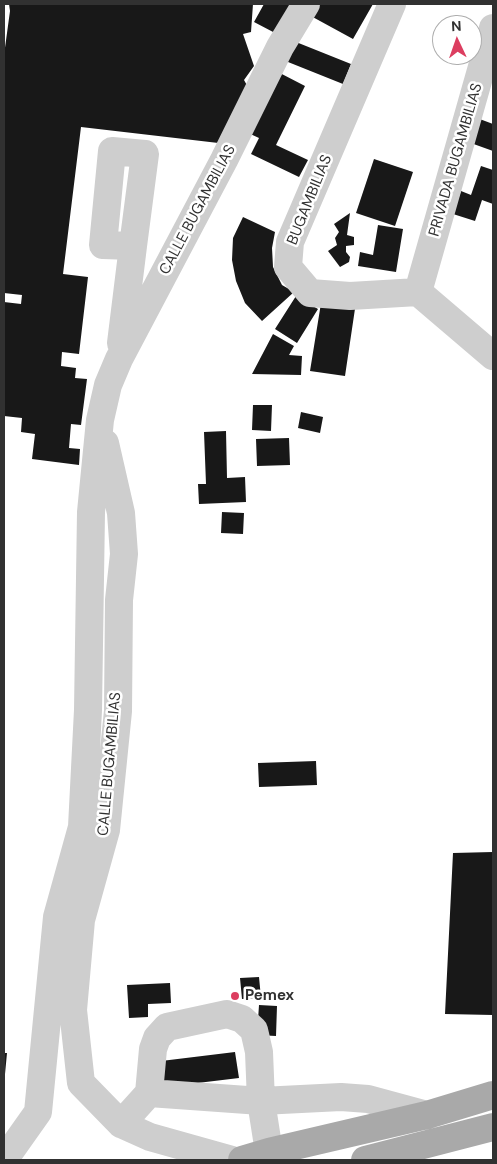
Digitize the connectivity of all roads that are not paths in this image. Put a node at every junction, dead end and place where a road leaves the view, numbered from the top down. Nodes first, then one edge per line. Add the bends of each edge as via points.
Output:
1 (306, 4) edge
2 (392, 4) edge
3 (493, 28) edge
4 (133, 246) dead end
5 (418, 292) junction
6 (493, 356) edge
7 (119, 359) junction
8 (94, 828) junction
9 (149, 1093) junction
10 (493, 1094) edge
11 (261, 1101) junction
12 (427, 1115) junction
13 (121, 1124) junction
14 (493, 1127) edge
15 (269, 1152) junction
16 (4, 1160) edge
17 (232, 1160) edge
18 (242, 1160) edge
19 (365, 1160) edge

1 - 7 street, CALLE BUGAMBILIAS via 280,47
2 - 5 street, BUGAMBILIAS via 290,242 288,267 310,293 350,296
3 - 5 street, PRIVADA BUGAMBILIAS
4 - 7 street
5 - 6 street
7 - 8 street, CALLE BUGAMBILIAS via 108,385 100,420 91,512 88,710
8 - 13 street, CALLE BUGAMBILIAS via 73,1010 81,1083
8 - 16 street, CALLE BUGAMBILIAS via 57,917 38,1112
9 - 11 street
9 - 11 street via 153,1049 157,1038 167,1027 227,1014 242,1019 254,1030
9 - 13 street
10 - 12 main road
11 - 12 street via 341,1097 368,1099
11 - 15 street
12 - 15 main road
13 - 17 street, CALLE BUGAMBILIAS via 150,1137
14 - 19 main road
15 - 18 main road

